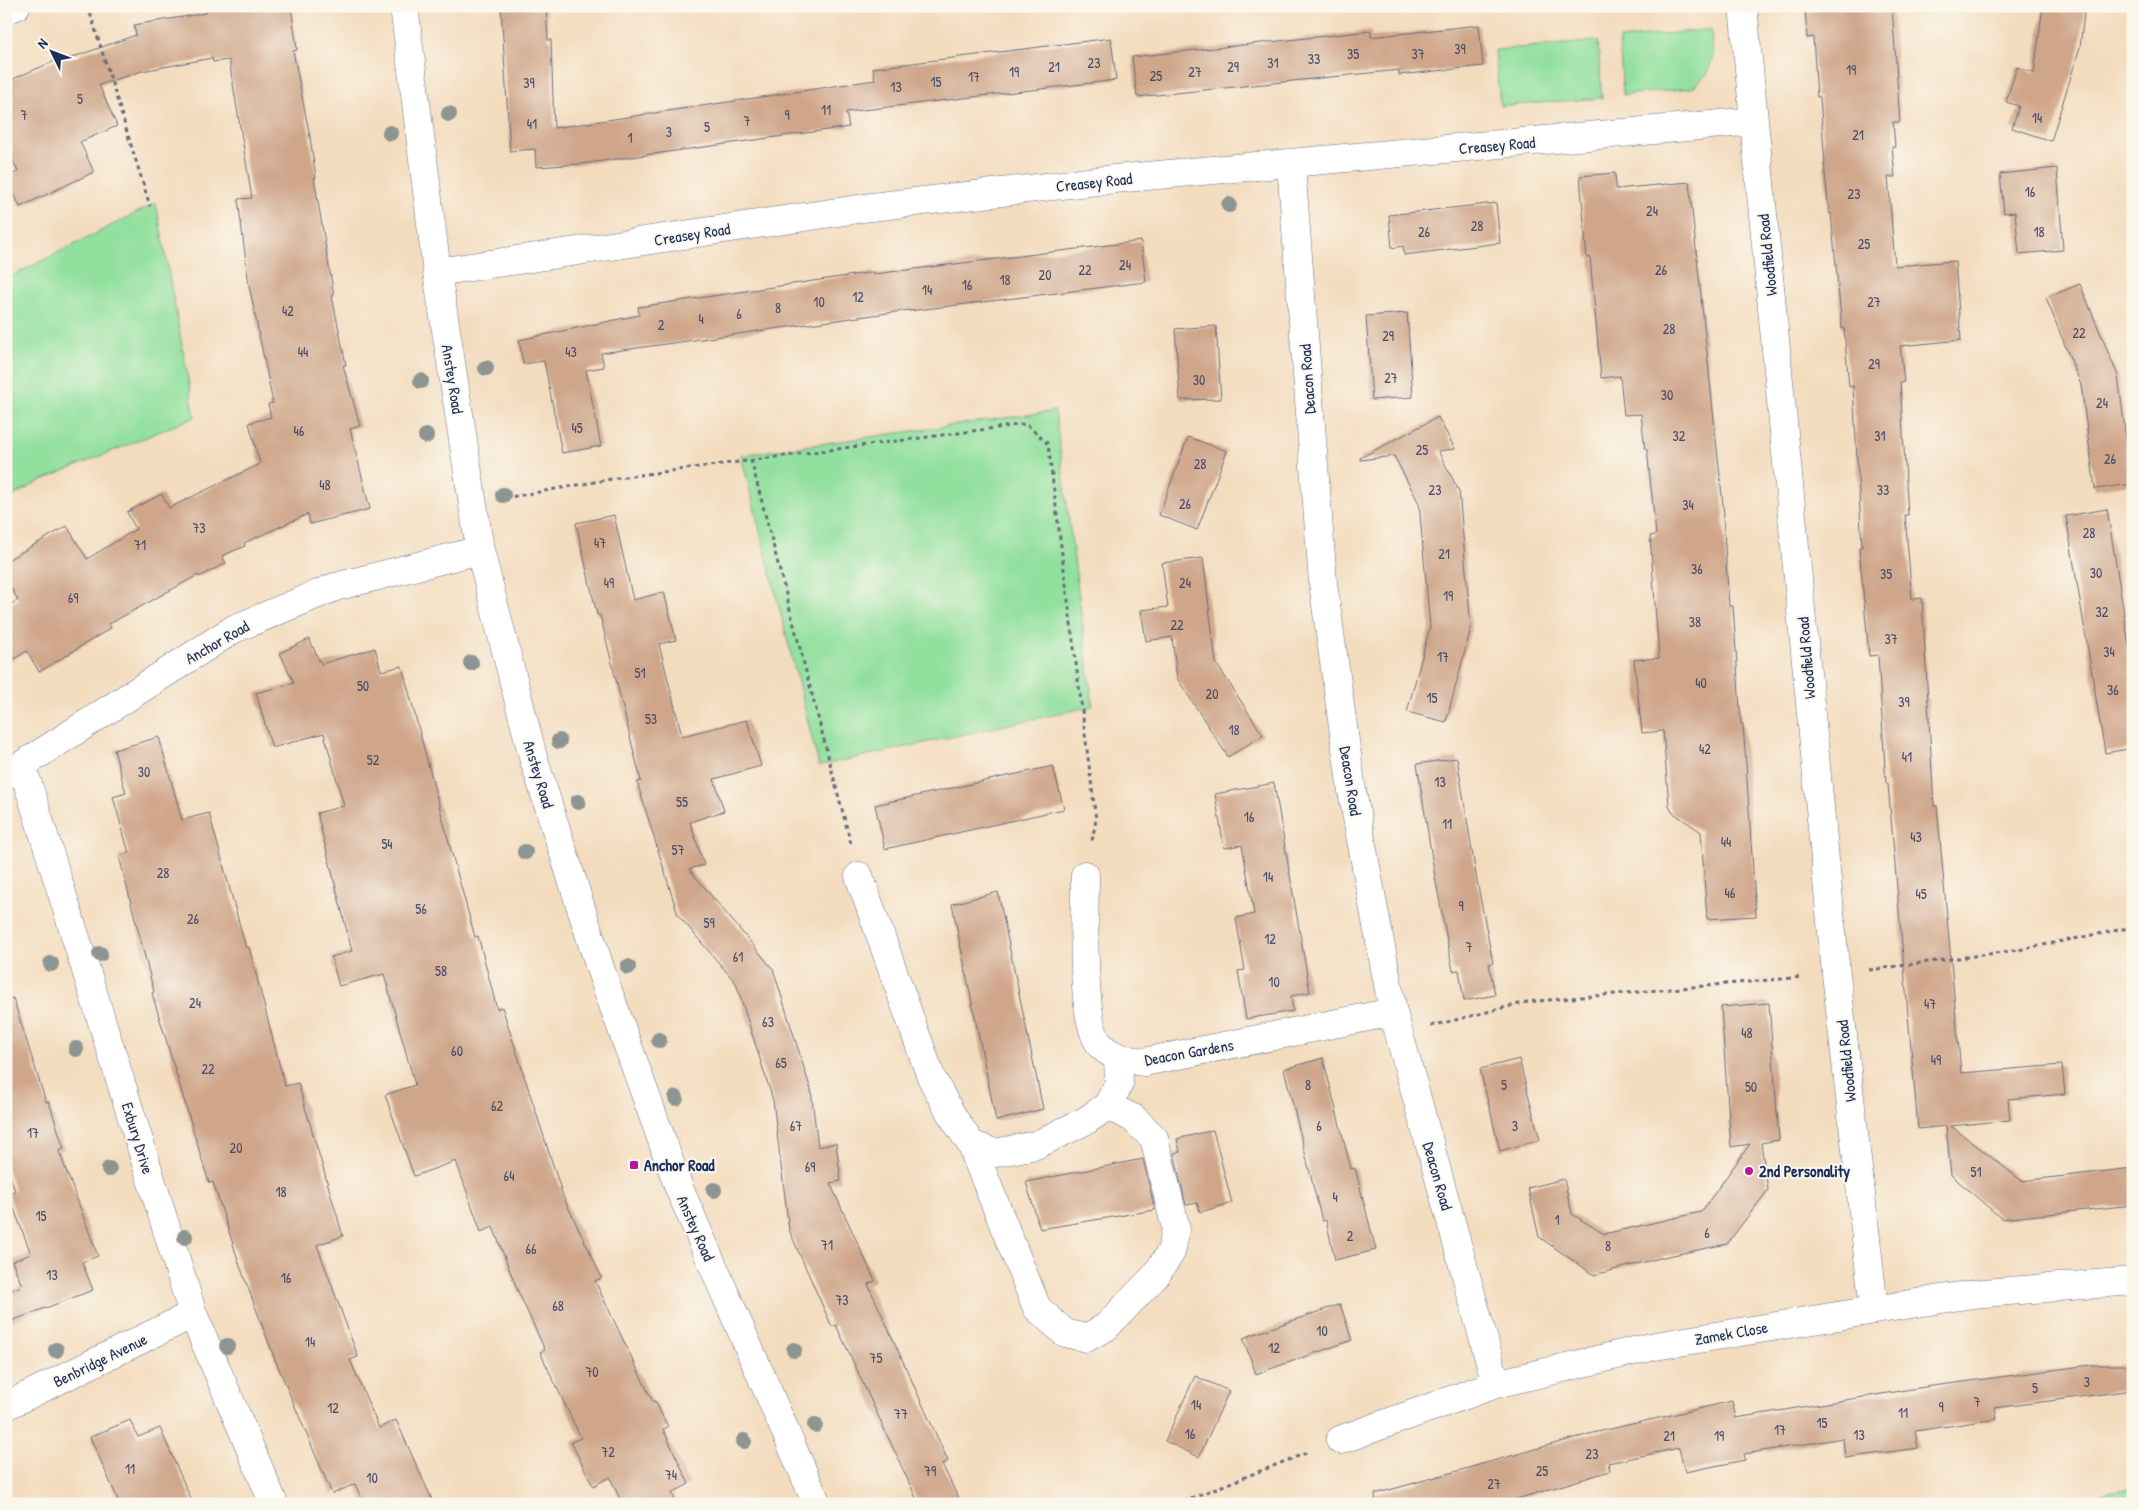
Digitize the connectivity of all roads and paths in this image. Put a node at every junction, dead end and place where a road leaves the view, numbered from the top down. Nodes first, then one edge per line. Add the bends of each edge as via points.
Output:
1 (16, 6) edge
2 (88, 6) edge
3 (404, 6) edge
4 (1743, 6) edge
5 (6, 10) edge
6 (1754, 121) junction
7 (1291, 164) junction
8 (150, 206) dead end
9 (437, 272) junction
10 (751, 460) junction
11 (473, 503) junction
12 (480, 550) junction
13 (14, 770) edge
14 (1085, 875) joint
15 (859, 876) joint
16 (2133, 927) edge
17 (1836, 974) junction
18 (1396, 1023) junction
19 (1118, 1058) junction
20 (1107, 1106) junction
21 (971, 1144) junction
22 (2133, 1281) edge
23 (1874, 1309) junction
24 (193, 1314) junction
25 (1496, 1384) junction
26 (6, 1406) edge
27 (1340, 1440) joint
28 (274, 1504) edge
29 (817, 1504) edge
30 (1176, 1504) edge

1 - 5 street
2 - 8 path
3 - 9 street, Anstey Road
4 - 6 street, Woodfield Road
6 - 7 street, Creasey Road
6 - 17 street, Woodfield Road
7 - 9 street, Creasey Road via 1114,179 871,207
7 - 18 street, Deacon Road via 1323,583 1352,791
9 - 11 street, Anstey Road
10 - 11 path via 617,478
10 - 14 path via 1026,424 1048,444 1096,820
10 - 15 path
11 - 12 street, Anstey Road
12 - 13 street, Anchor Road via 335,587 234,629
12 - 29 street, Anstey Road via 533,757 606,983 679,1188
13 - 24 street, Exbury Drive
14 - 19 street, Deacon Gardens via 1086,987 1090,1023 1100,1046
15 - 21 street via 931,1077
16 - 17 path via 2018,950
17 - 18 path via 1527,1002
17 - 23 street, Woodfield Road
18 - 19 street, Deacon Gardens via 1144,1062
18 - 25 street, Deacon Road
19 - 20 street via 1119,1084
20 - 21 street via 1087,1120 1036,1145 995,1153
20 - 21 street via 1133,1118 1154,1138 1176,1229 1171,1252 1156,1275 1106,1327 1086,1338 1065,1333 1037,1308
22 - 23 street, Zamek Close via 1972,1294
23 - 25 street, Zamek Close via 1655,1346
24 - 26 street, Benbridge Avenue
24 - 28 street, Exbury Drive
25 - 27 street, Zamek Close
27 - 30 path

